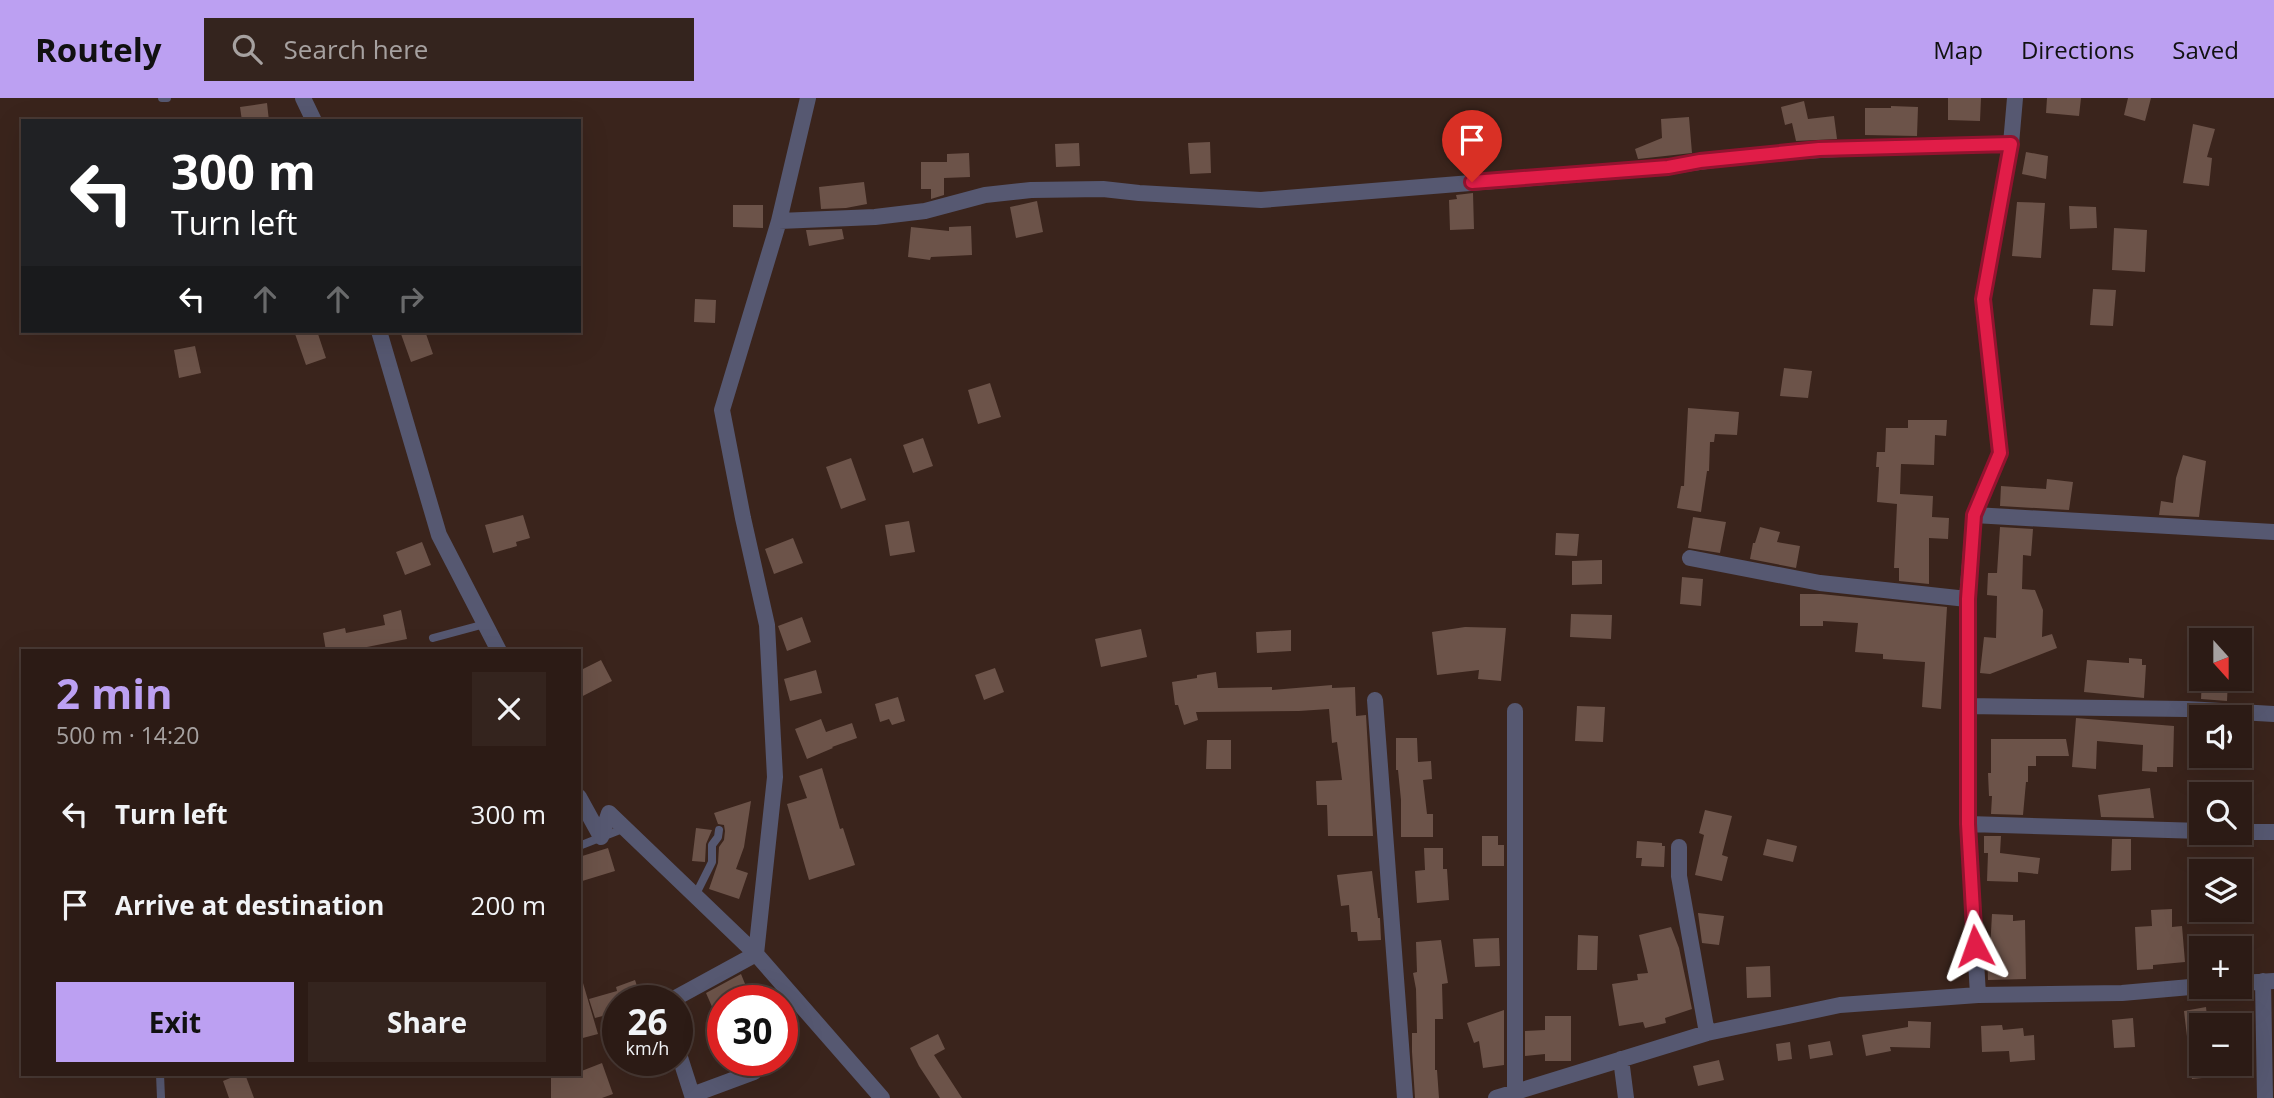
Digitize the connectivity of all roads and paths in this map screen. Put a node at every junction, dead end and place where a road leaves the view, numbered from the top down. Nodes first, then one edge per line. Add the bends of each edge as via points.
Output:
1 (303, 98) edge
2 (808, 98) edge
3 (2015, 98) edge
4 (313, 119) edge
5 (2011, 144) junction
6 (779, 220) junction
7 (380, 333) edge
8 (1974, 515) junction
9 (2274, 532) edge
10 (1690, 558) dead end
11 (1968, 599) junction
12 (485, 624) junction
13 (433, 638) dead end
14 (498, 649) edge
15 (1375, 700) dead end
16 (1967, 706) junction
17 (1515, 710) dead end
18 (2274, 714) edge
19 (581, 801) edge
20 (1968, 824) junction
21 (625, 828) junction
22 (719, 830) dead end
23 (2189, 831) edge
24 (2252, 832) edge
25 (2274, 832) edge
26 (581, 845) edge
27 (1679, 847) dead end
28 (695, 896) junction
29 (756, 954) junction
30 (2268, 981) edge
31 (2189, 987) edge
32 (693, 988) edge
33 (1978, 995) junction
34 (1707, 1033) junction
35 (1621, 1059) junction
36 (160, 1076) edge
37 (686, 1076) edge
38 (744, 1076) edge
39 (1515, 1092) junction
40 (692, 1096) edge
41 (161, 1098) edge
42 (882, 1098) edge
43 (1405, 1098) edge
44 (1496, 1098) edge
45 (1626, 1098) edge
46 (2265, 1098) edge

1 - 4 street
2 - 6 street
3 - 5 street
5 - 6 street via 1819,149 1668,167 1261,200 1031,190 875,217
5 - 8 street via 1983,299 2000,453
6 - 29 street via 722,410 767,625 775,777
7 - 12 street via 439,535
8 - 9 street
8 - 11 street
10 - 11 street via 1819,583
11 - 16 street
12 - 13 lane
12 - 14 street
15 - 43 street
16 - 18 street
16 - 20 street
17 - 39 street
19 - 21 street via 601,837 609,813
20 - 23 street
20 - 33 street
21 - 26 lane
21 - 28 street
22 - 28 lane via 712,845 712,862
24 - 25 street
27 - 34 street via 1679,876
28 - 29 street
29 - 32 street
29 - 42 street
30 - 46 street
31 - 33 street
33 - 34 street via 1840,1005
34 - 35 street
35 - 39 street
35 - 45 street
36 - 41 lane
37 - 40 street
38 - 40 street
39 - 44 street

